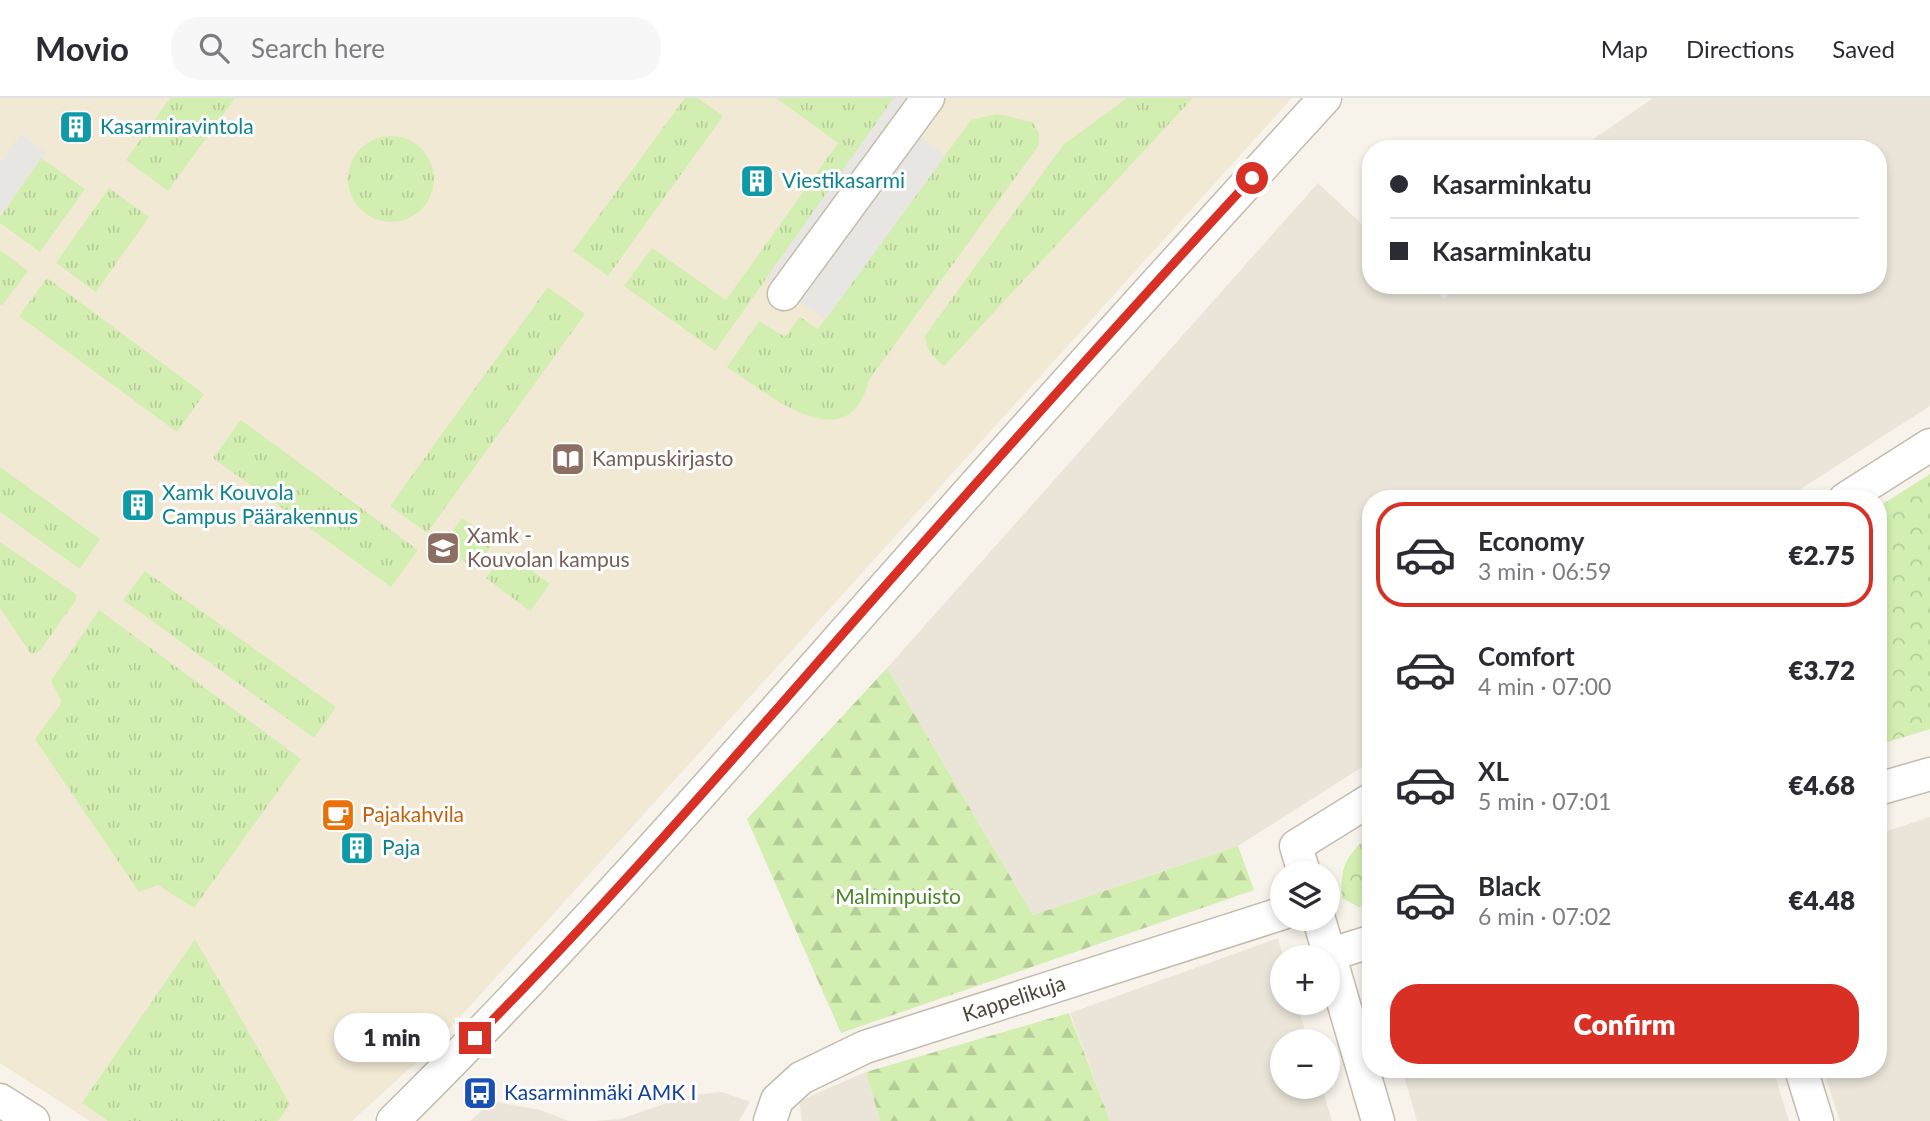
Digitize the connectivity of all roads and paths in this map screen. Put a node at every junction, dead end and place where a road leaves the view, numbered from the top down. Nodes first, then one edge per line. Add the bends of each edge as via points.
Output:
1 (928, 98) edge
2 (1325, 98) edge
3 (784, 294) dead end
4 (1930, 445) edge
5 (1859, 490) edge
6 (1930, 774) edge
7 (1887, 786) edge
8 (1362, 807) edge
9 (1300, 860) edge
10 (1270, 917) edge
11 (1362, 944) edge
12 (1340, 951) edge
13 (1340, 990) edge
14 (1362, 1065) edge
15 (1366, 1078) edge
16 (1804, 1078) edge
17 (0, 1100) edge
18 (33, 1121) edge
19 (393, 1121) edge
20 (770, 1121) edge
21 (1378, 1121) edge
22 (1817, 1121) edge

1 - 3 street
2 - 19 street via 1080,365 534,979
4 - 5 street
6 - 7 street
8 - 9 street
10 - 20 street, Kappelikuja via 865,1047 801,1078 777,1100
11 - 12 street
13 - 14 street
15 - 21 street
16 - 22 street
17 - 18 street

